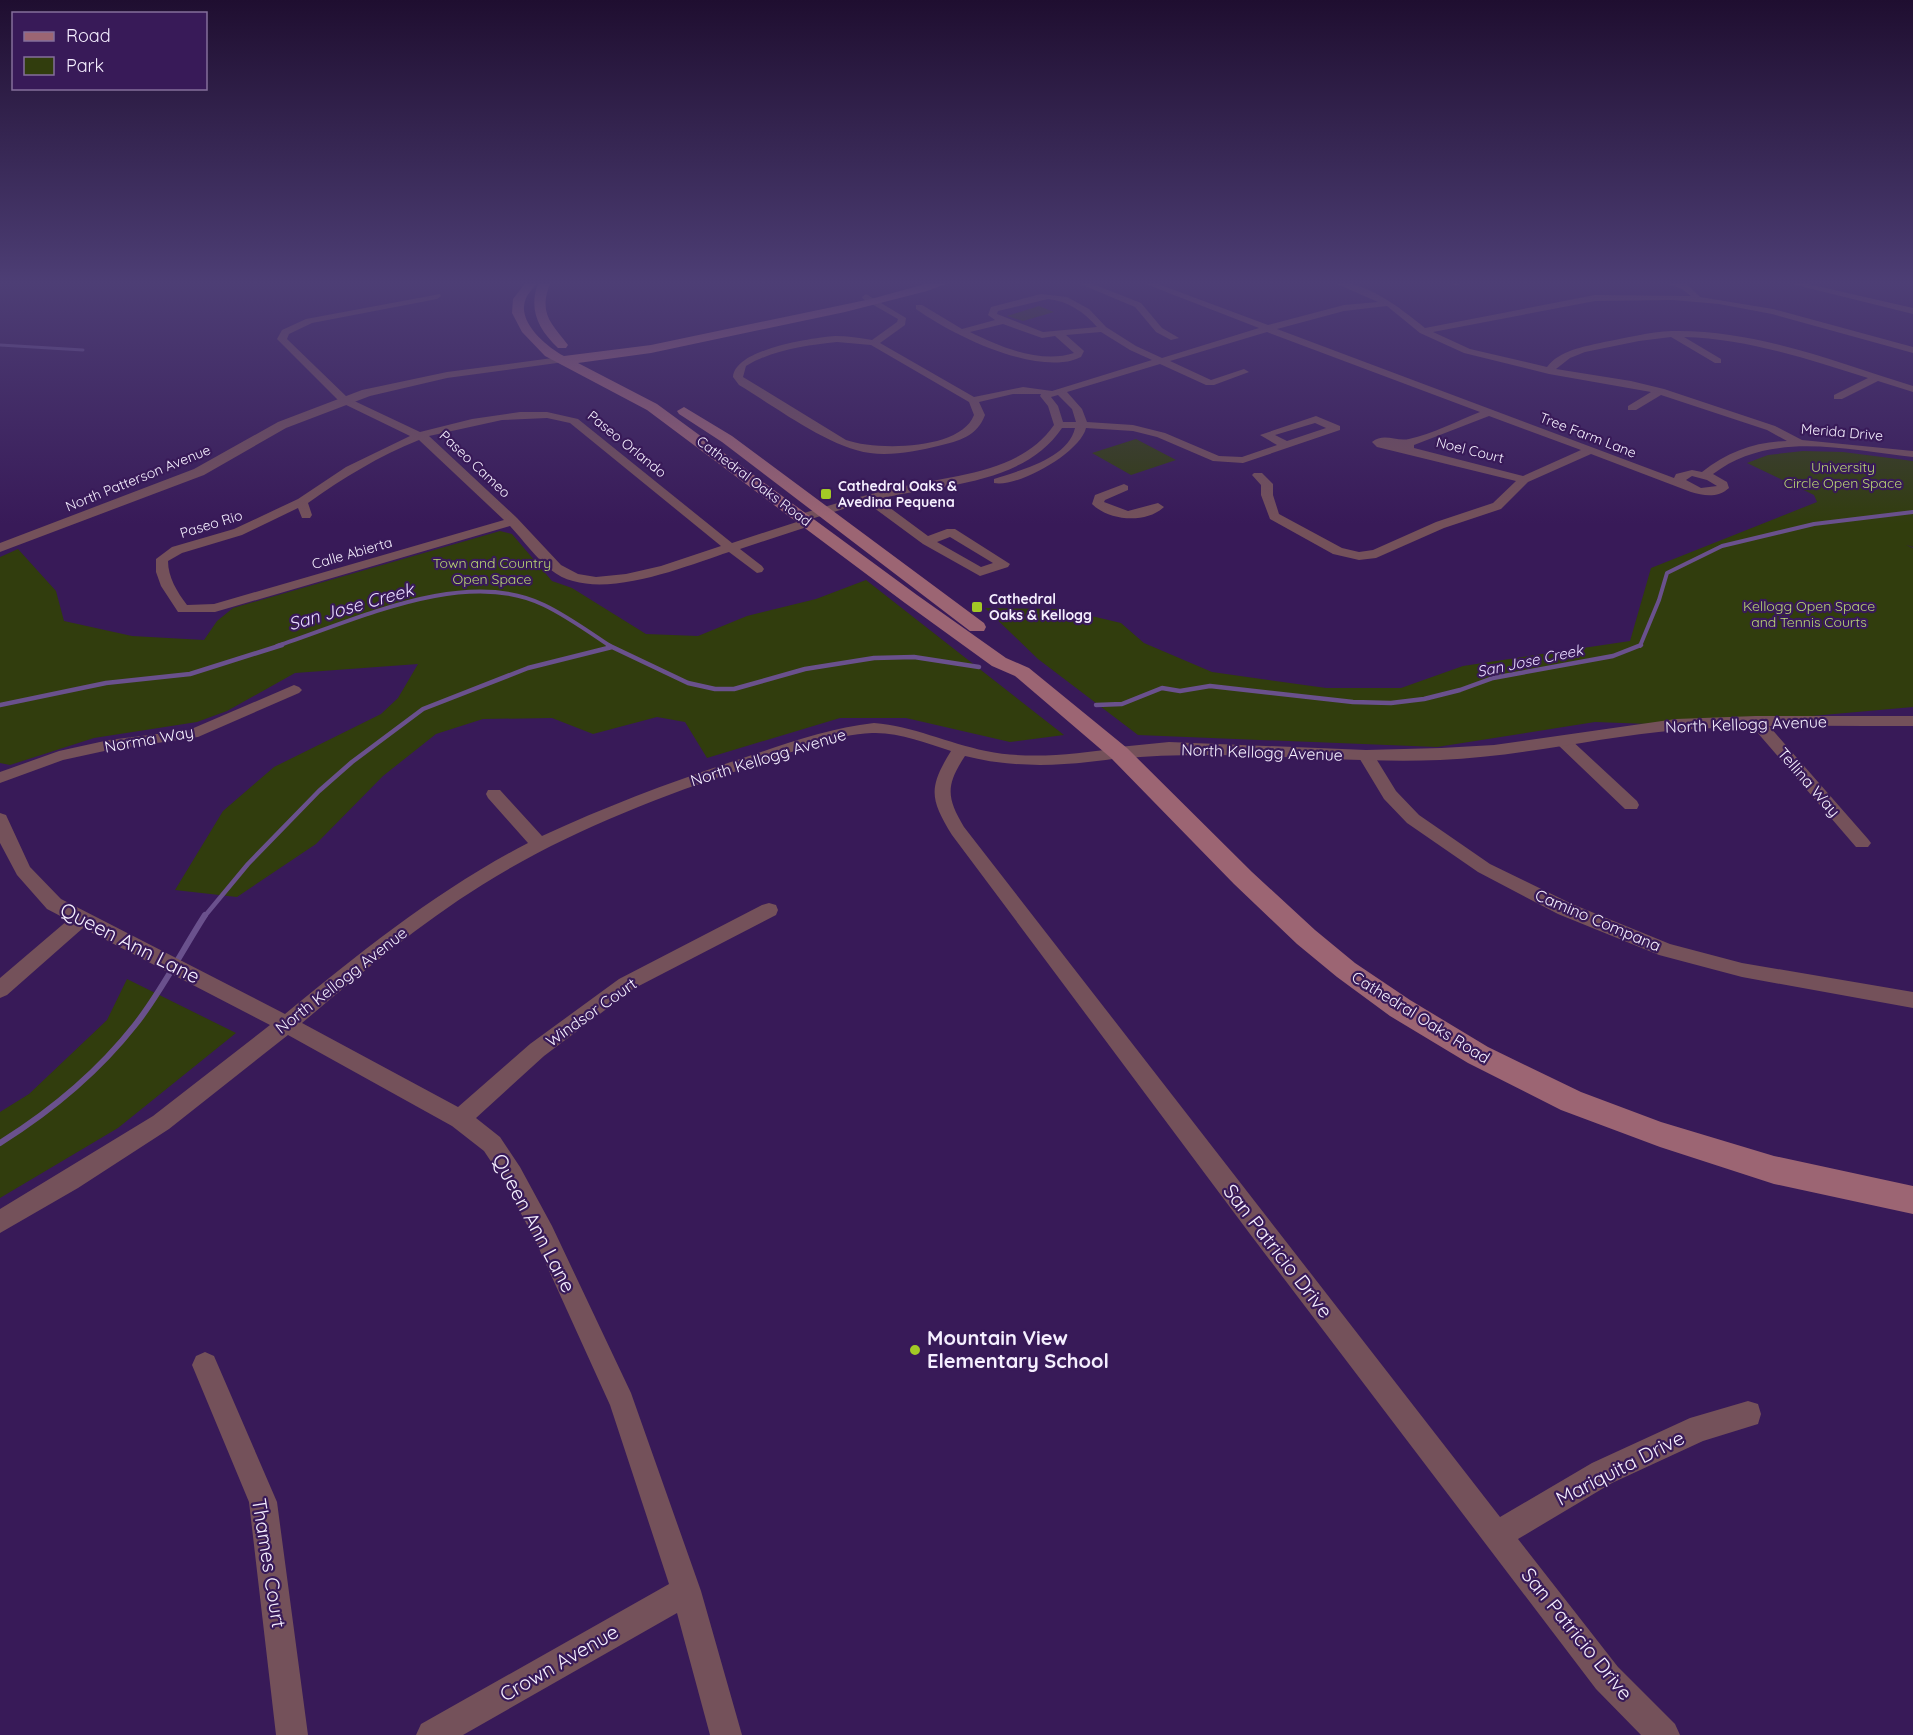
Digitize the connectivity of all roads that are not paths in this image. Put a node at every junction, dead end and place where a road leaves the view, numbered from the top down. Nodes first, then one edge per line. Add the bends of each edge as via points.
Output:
1 (305, 362) edge
2 (546, 362) edge
3 (564, 362) edge
4 (590, 362) edge
5 (748, 362) edge
6 (907, 362) edge
7 (1162, 362) joint
8 (1359, 362) edge
9 (1513, 362) edge
10 (1557, 362) edge
11 (1822, 362) edge
12 (1550, 371) junction
13 (1244, 372) dead end
14 (1877, 378) junction
15 (1913, 389) edge
16 (1660, 391) junction
17 (1053, 394) junction
18 (1838, 397) dead end
19 (344, 400) junction
20 (973, 400) junction
21 (1632, 408) dead end
22 (1489, 412) junction
23 (1059, 425) junction
24 (1081, 426) junction
25 (417, 435) junction
26 (1798, 442) junction
27 (1286, 445) junction
28 (1591, 450) junction
29 (1913, 454) edge
30 (1638, 468) junction
31 (1258, 475) dead end
32 (1682, 475) junction
33 (1705, 475) junction
34 (1524, 480) junction
35 (1688, 487) junction
36 (1124, 488) dead end
37 (867, 498) junction
38 (882, 506) junction
39 (1158, 507) dead end
40 (817, 520) junction
41 (513, 521) junction
42 (927, 541) junction
43 (0, 548) edge
44 (732, 548) junction
45 (757, 569) dead end
46 (199, 610) joint
47 (294, 690) dead end
48 (1756, 721) junction
49 (1913, 721) edge
50 (1563, 741) junction
51 (960, 750) junction
52 (1119, 753) junction
53 (1366, 756) junction
54 (0, 778) edge
55 (494, 794) dead end
56 (1631, 805) dead end
57 (0, 819) edge
58 (1862, 843) dead end
59 (539, 844) junction
60 (769, 910) dead end
61 (82, 918) junction
62 (0, 990) edge
63 (1913, 1000) edge
64 (286, 1024) junction
65 (460, 1119) junction
66 (1913, 1200) edge
67 (0, 1222) edge
68 (205, 1365) dead end
69 (1748, 1414) dead end
70 (1497, 1535) junction
71 (686, 1591) junction
72 (292, 1735) edge
73 (432, 1735) edge
74 (726, 1735) edge
75 (1664, 1735) edge

1 - 19 street, Paseo Cameo
2 - 19 street, North Patterson Avenue via 419,380
3 - 40 main road, Cathedral Oaks Road via 652,407
4 - 40 main road, Cathedral Oaks Road via 688,413 727,439
5 - 20 street via 738,369 743,383 842,442 872,450 943,442 965,434 980,421 980,409
6 - 20 street
7 - 13 street via 1210,383
7 - 17 street
8 - 22 street, Tree Farm Lane
9 - 12 street
10 - 12 street
11 - 14 street
12 - 16 street
14 - 15 street
14 - 18 street
16 - 21 street
16 - 26 street via 1771,428
17 - 20 street via 1014,390
17 - 23 street
17 - 24 street via 1078,410
19 - 25 street, Paseo Cameo
19 - 43 street, North Patterson Avenue via 282,425 200,472
22 - 28 street, Tree Farm Lane
22 - 34 street, Noel Court via 1408,446
23 - 24 street
23 - 37 street via 1047,445 1002,468
24 - 27 street via 1134,428 1217,459 1243,460
24 - 38 street via 1067,450 1032,470 974,488
25 - 41 street, Paseo Cameo via 446,454
25 - 44 street, Paseo Orlando via 510,416 565,417
25 - 46 street, Paseo Rio via 349,470 304,509 177,550 162,559 160,567 174,598 183,609
26 - 29 street, Merida Drive
26 - 33 street, Merida Drive via 1752,448 1733,455
27 - 27 street via 1306,438 1336,428 1316,419 1265,435
28 - 30 street, Tree Farm Lane
28 - 34 street
30 - 32 street
30 - 35 street, Tree Farm Lane
31 - 34 street via 1268,484 1267,495 1274,516 1338,551 1359,556 1384,551 1440,525 1497,506
32 - 33 street
32 - 35 street via 1680,481
33 - 35 street, Tree Farm Lane via 1721,482 1723,488 1707,492
36 - 39 street via 1099,498 1098,504 1118,516 1131,517
37 - 38 street
37 - 40 street
38 - 40 street
38 - 42 street
40 - 44 street, Paseo Cameo
40 - 52 main road, Cathedral Oaks Road via 999,662 1022,672
41 - 44 street, Paseo Cameo via 556,568 573,577 596,581 626,578
41 - 46 street, Calle Abierta
42 - 42 street via 951,532 1003,564 980,572
44 - 45 street, Paseo Orlando
47 - 54 street, Norma Way via 192,734 59,756
48 - 49 street, North Kellogg Avenue
48 - 50 street, North Kellogg Avenue via 1676,725
48 - 58 street, Tellina Way
50 - 53 street, North Kellogg Avenue via 1494,751
50 - 56 street
51 - 52 street, North Kellogg Avenue via 1052,762
51 - 59 street, North Kellogg Avenue via 897,730 861,729 669,788
51 - 70 street, San Patricio Drive via 944,774 939,793 958,831
52 - 53 street, North Kellogg Avenue via 1169,748
52 - 66 main road, Cathedral Oaks Road via 1306,937 1400,1008 1478,1055 1571,1101 1724,1156
53 - 63 street, Camino Compana via 1390,795 1413,819 1484,868 1565,909 1666,950 1742,970
55 - 59 street
57 - 61 street, Queen Ann Lane via 23,871 54,904
59 - 64 street, North Kellogg Avenue via 436,907 363,959
60 - 65 street, Windsor Court via 626,984 537,1050
61 - 62 street
61 - 64 street, Queen Ann Lane
64 - 65 street, Queen Ann Lane
64 - 67 street, North Kellogg Avenue via 182,1107 80,1175
65 - 71 street, Queen Ann Lane via 492,1143 548,1241 622,1402
68 - 72 street, Thames Court via 263,1502
69 - 70 street, Mariquita Drive via 1700,1428 1602,1473
70 - 75 street, San Patricio Drive via 1608,1678
71 - 73 street, Crown Avenue
71 - 74 street, Queen Ann Lane

